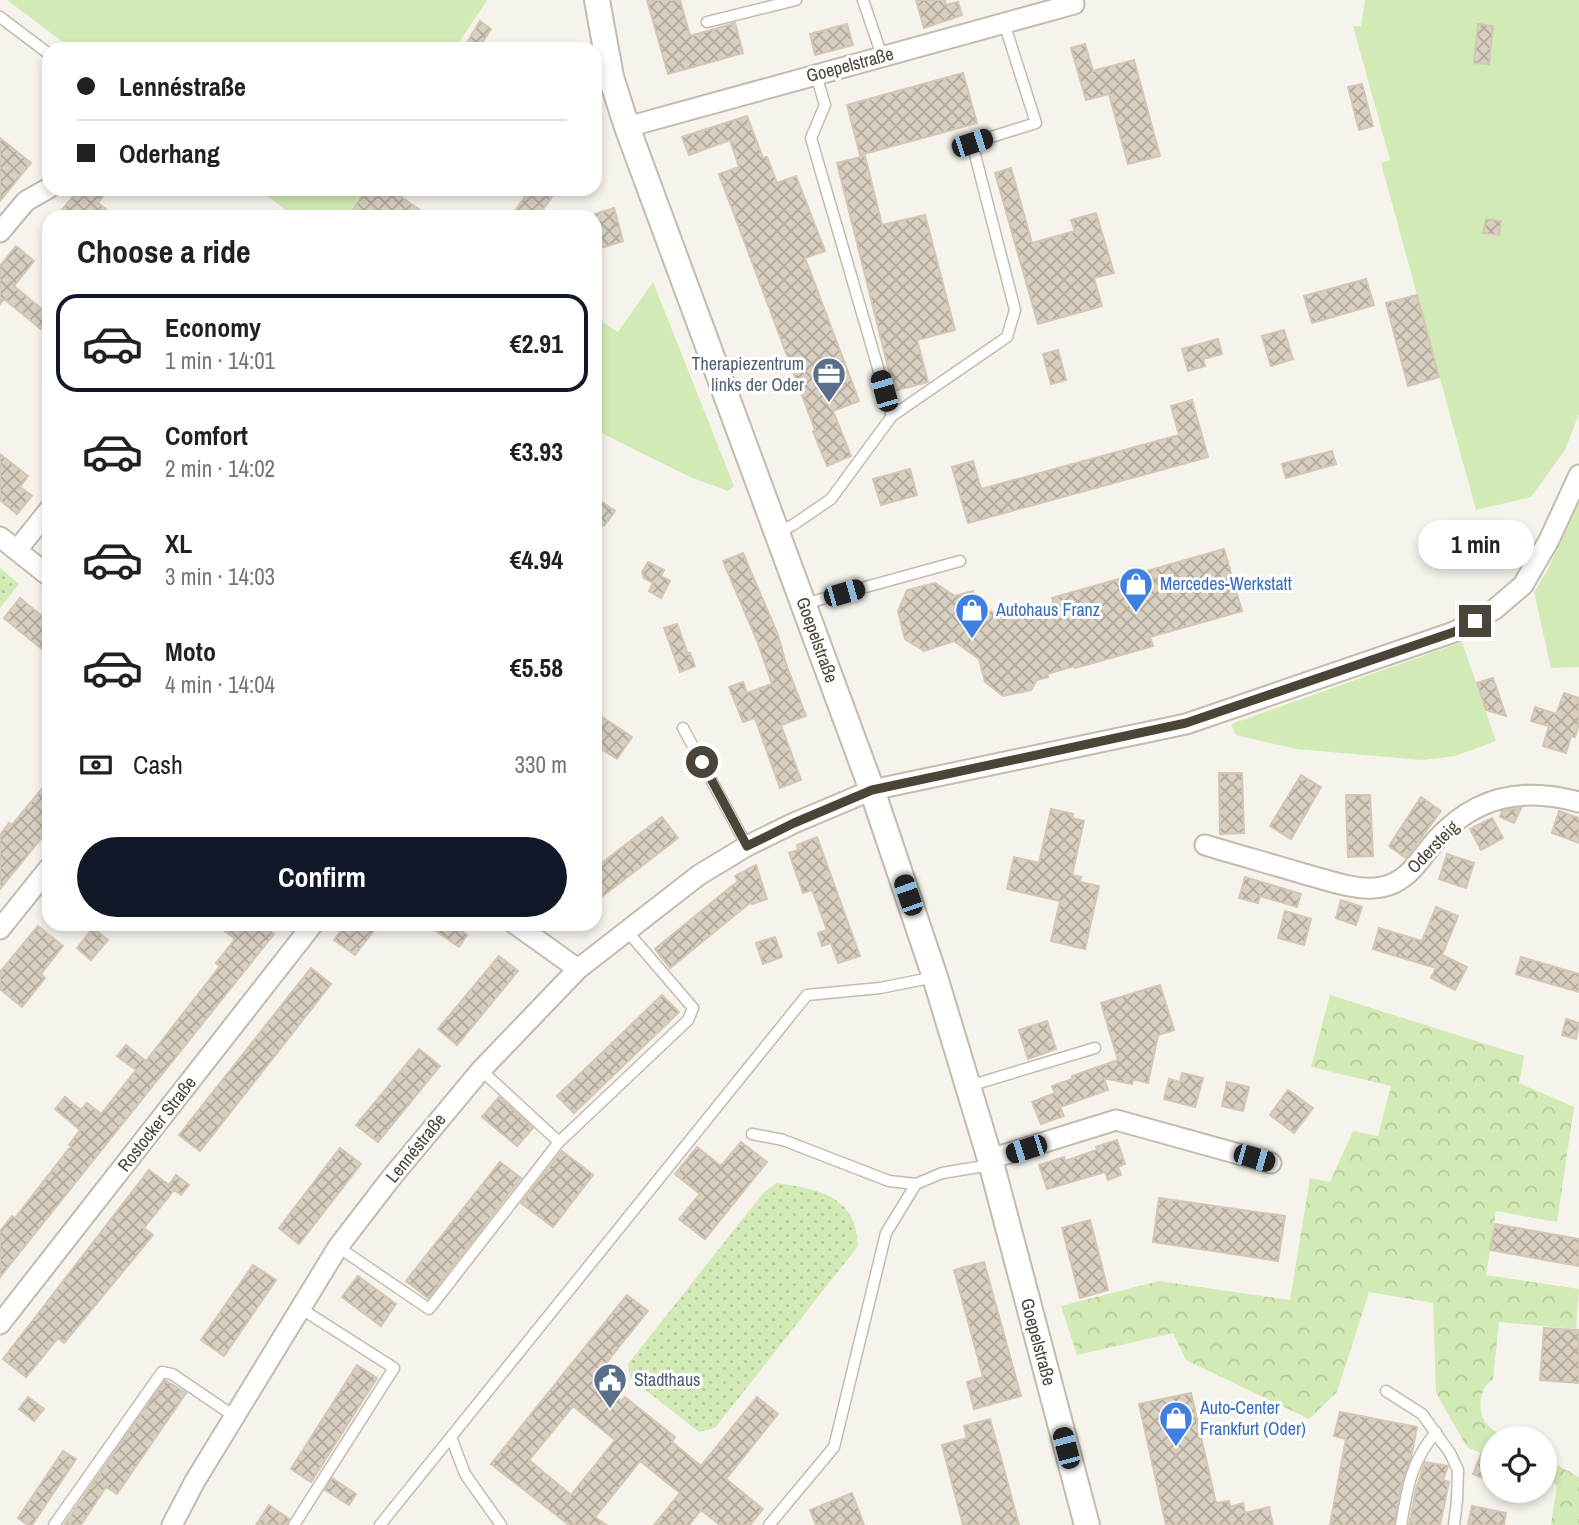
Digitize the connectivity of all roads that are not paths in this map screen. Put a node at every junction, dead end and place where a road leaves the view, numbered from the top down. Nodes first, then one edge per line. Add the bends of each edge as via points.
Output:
1 (597, 0) edge
2 (796, 0) edge
3 (863, 0) edge
4 (1074, 2) edge
5 (0, 18) edge
6 (707, 22) dead end
7 (1004, 23) junction
8 (42, 49) edge
9 (882, 57) junction
10 (816, 75) junction
11 (626, 127) junction
12 (42, 192) edge
13 (0, 232) edge
14 (892, 416) junction
15 (1579, 475) edge
16 (42, 518) edge
17 (777, 533) junction
18 (0, 537) edge
19 (16, 550) junction
20 (960, 561) dead end
21 (42, 570) edge
22 (804, 604) junction
23 (683, 728) dead end
24 (872, 790) junction
25 (1579, 802) edge
26 (1205, 845) dead end
27 (747, 846) junction
28 (42, 877) edge
29 (0, 929) edge
30 (308, 931) edge
31 (525, 931) edge
32 (627, 931) junction
33 (578, 969) junction
34 (935, 977) junction
35 (1096, 1048) dead end
36 (481, 1070) junction
37 (968, 1086) junction
38 (752, 1134) dead end
39 (559, 1142) junction
40 (990, 1162) junction
41 (1271, 1163) dead end
42 (916, 1184) junction
43 (338, 1247) junction
44 (300, 1308) junction
45 (0, 1324) edge
46 (1385, 1391) dead end
47 (234, 1416) junction
48 (1436, 1432) junction
49 (451, 1437) junction
50 (54, 1525) edge
51 (172, 1525) edge
52 (294, 1525) edge
53 (380, 1525) edge
54 (501, 1525) edge
55 (769, 1525) edge
56 (1087, 1525) edge
57 (1401, 1525) edge
58 (1454, 1525) edge

1 - 11 street, Goepelstraße
2 - 6 lane
3 - 9 lane
4 - 7 street, Goepelstraße
5 - 8 lane
7 - 9 street, Goepelstraße
7 - 14 lane via 1036,122 972,143 1015,310 1007,337
9 - 10 street, Goepelstraße
10 - 11 street, Goepelstraße
10 - 14 lane via 825,105 811,138
11 - 17 street, Goepelstraße
12 - 13 street via 26,201
14 - 17 lane via 831,499
15 - 24 street, Lennéstraße via 1523,586 1495,609 1454,632 1186,723
16 - 19 street
17 - 22 street, Goepelstraße
18 - 19 street
19 - 21 street
20 - 22 lane
22 - 24 street, Goepelstraße
23 - 27 lane
24 - 27 street, Lennéstraße
24 - 34 street, Goepelstraße
25 - 26 street, Odersteig via 1524,794 1496,800 1468,812 1438,837 1412,870 1394,884 1378,888 1345,886
27 - 32 street, Lennéstraße via 699,875
28 - 29 street
30 - 45 street, Rostocker Straße
31 - 33 street
32 - 33 street, Lennéstraße
32 - 39 lane via 692,1008 688,1020
33 - 36 street, Lennéstraße
34 - 37 street, Goepelstraße
34 - 49 lane via 807,995
35 - 37 lane
36 - 39 lane
36 - 43 street, Lennéstraße
37 - 40 street, Goepelstraße
38 - 42 lane via 783,1140 889,1181
39 - 43 lane via 429,1310
40 - 41 street via 1116,1120
40 - 42 lane
40 - 56 street, Goepelstraße
42 - 55 lane via 886,1233 834,1447
43 - 44 street, Lennéstraße
44 - 47 street, Lennéstraße
44 - 52 lane via 394,1368
46 - 48 lane via 1422,1415
47 - 50 lane via 172,1374 162,1372
47 - 51 street, Lennéstraße
48 - 57 lane via 1420,1452 1409,1481
48 - 58 lane via 1458,1470
49 - 53 lane
49 - 54 lane via 465,1474

